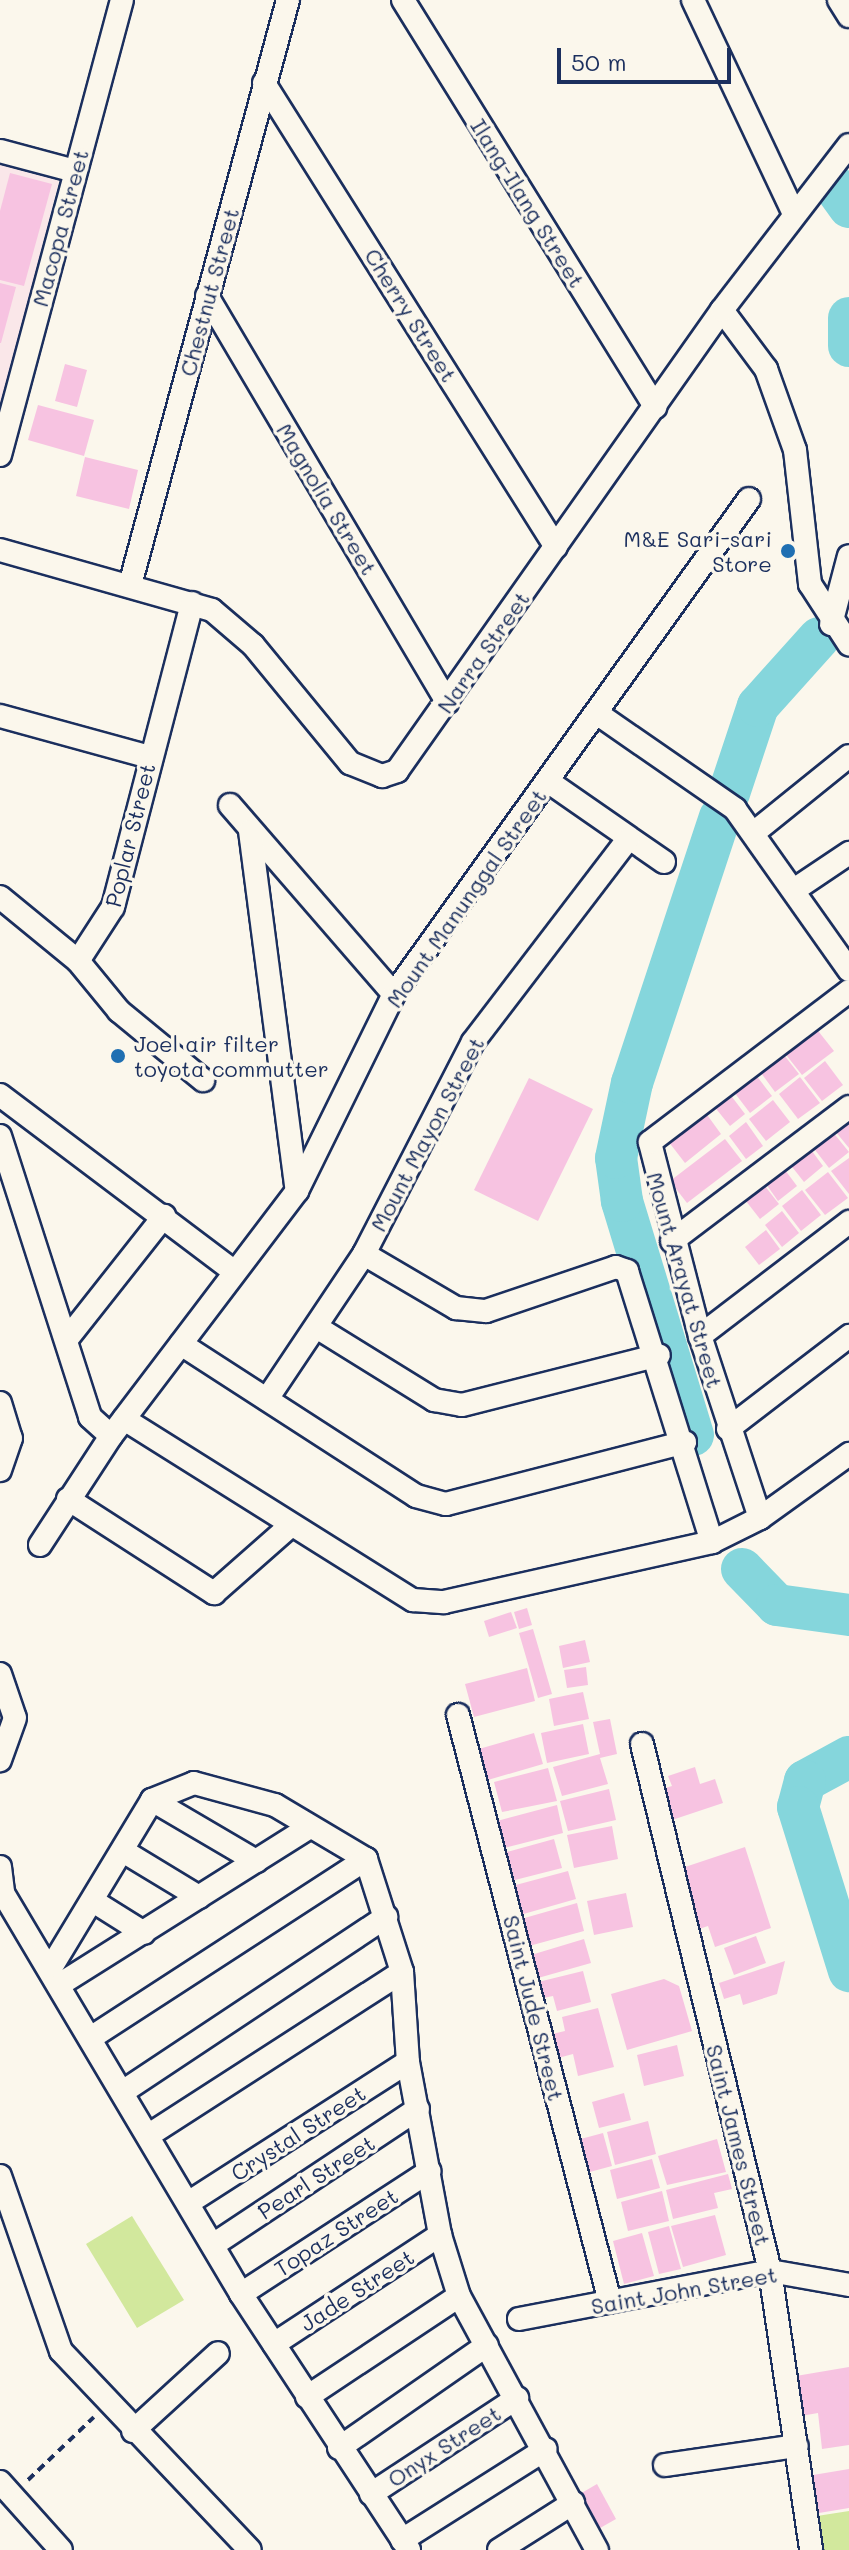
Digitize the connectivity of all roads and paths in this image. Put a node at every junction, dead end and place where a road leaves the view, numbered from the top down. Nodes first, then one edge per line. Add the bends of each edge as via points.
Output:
1 (122, 0) edge
2 (288, 0) edge
3 (403, 0) edge
4 (693, 0) edge
5 (839, 0) edge
6 (849, 16) edge
7 (264, 83) junction
8 (849, 145) edge
9 (0, 151) edge
10 (75, 171) junction
11 (794, 214) junction
12 (207, 296) junction
13 (722, 310) junction
14 (655, 407) junction
15 (0, 455) edge
16 (749, 499) dead end
17 (556, 547) junction
18 (0, 550) edge
19 (849, 556) edge
20 (130, 585) junction
21 (192, 603) junction
22 (831, 624) junction
23 (849, 644) edge
24 (447, 702) junction
25 (598, 714) junction
26 (0, 716) edge
27 (849, 756) edge
28 (150, 757) junction
29 (549, 782) junction
30 (230, 805) dead end
31 (250, 831) junction
32 (756, 831) junction
33 (628, 839) junction
34 (849, 853) edge
35 (664, 862) dead end
36 (797, 888) junction
37 (0, 897) edge
38 (78, 961) junction
39 (848, 966) edge
40 (849, 991) edge
41 (394, 994) junction
42 (203, 1080) dead end
43 (0, 1095) edge
44 (849, 1107) edge
45 (0, 1136) edge
46 (297, 1191) junction
47 (164, 1216) junction
48 (849, 1222) edge
49 (672, 1241) junction
50 (364, 1254) junction
51 (235, 1272) junction
52 (318, 1328) junction
53 (700, 1336) junction
54 (849, 1336) edge
55 (67, 1339) junction
56 (181, 1344) junction
57 (659, 1355) junction
58 (267, 1399) junction
59 (1, 1408) edge
60 (118, 1427) junction
61 (728, 1429) junction
62 (685, 1442) junction
63 (849, 1454) edge
64 (0, 1470) edge
65 (68, 1499) junction
66 (760, 1518) junction
67 (290, 1526) junction
68 (712, 1542) junction
69 (40, 1545) dead end
70 (0, 1674) edge
71 (458, 1715) dead end
72 (642, 1744) dead end
73 (0, 1760) edge
74 (152, 1800) junction
75 (310, 1827) junction
76 (123, 1851) junction
77 (366, 1859) junction
78 (256, 1861) junction
79 (0, 1867) edge
80 (199, 1897) junction
81 (93, 1901) junction
82 (386, 1917) junction
83 (144, 1933) junction
84 (402, 1972) junction
85 (57, 1975) junction
86 (92, 2037) junction
87 (408, 2062) junction
88 (124, 2091) junction
89 (418, 2109) junction
90 (149, 2135) junction
91 (430, 2171) junction
92 (0, 2176) edge
93 (188, 2203) junction
94 (440, 2235) junction
95 (213, 2245) junction
96 (770, 2271) junction
97 (849, 2285) edge
98 (241, 2294) junction
99 (459, 2296) junction
100 (610, 2302) junction
101 (519, 2319) dead end
102 (274, 2344) junction
103 (487, 2345) junction
104 (218, 2353) dead end
105 (307, 2397) junction
106 (517, 2398) junction
107 (108, 2404) junction
108 (133, 2431) junction
109 (797, 2446) junction
110 (339, 2448) junction
111 (546, 2449) junction
112 (665, 2465) dead end
113 (6, 2488) edge
114 (371, 2494) junction
115 (573, 2503) junction
116 (406, 2545) edge
117 (61, 2550) edge
118 (250, 2550) edge
119 (499, 2550) edge
120 (597, 2550) edge
121 (811, 2550) edge

1 - 10 street, Macopa Street
2 - 7 street, Chestnut Street
3 - 14 street, Ilang-Ilang Street
4 - 11 street
5 - 6 street
7 - 12 street, Chestnut Street
7 - 17 street, Cherry Street
8 - 11 street, Narra Street
9 - 10 street
10 - 15 street, Macopa Street
11 - 13 street, Narra Street
12 - 20 street, Chestnut Street
12 - 24 street, Magnolia Street
13 - 14 street, Narra Street
13 - 22 street via 775,390 795,450 805,565
14 - 17 street, Narra Street
16 - 25 street, Mount Manunggal Street
17 - 24 street, Narra Street
18 - 20 street, Narra Street
19 - 22 street
20 - 21 street, Narra Street
21 - 24 street, Narra Street via 253,645 350,763 366,772 397,771
21 - 28 street, Poplar Street
22 - 23 street
25 - 29 street, Mount Manunggal Street
25 - 32 street
26 - 28 street
27 - 32 street
28 - 38 street, Poplar Street via 113,907
29 - 33 street
29 - 41 street, Mount Manunggal Street
30 - 31 street
31 - 41 street
31 - 46 street
32 - 36 street
33 - 35 street
33 - 50 street, Mount Mayon Street via 473,1042
34 - 36 street
36 - 39 street
37 - 38 street
38 - 42 street via 119,1011
40 - 49 street, Mount Arayat Street via 655,1134 649,1151
41 - 46 street, Mount Manunggal Street
43 - 47 street
44 - 49 street
45 - 55 street
46 - 51 street, Mount Manunggal Street
47 - 51 street
47 - 55 street
48 - 53 street
49 - 53 street, Mount Arayat Street
50 - 52 street, Mount Mayon Street
50 - 57 street via 456,1308 486,1311 616,1267 636,1282
51 - 56 street, Mount Manunggal Street
52 - 57 street via 434,1400 462,1405
52 - 58 street, Mount Mayon Street
53 - 61 street, Mount Arayat Street
54 - 61 street
55 - 60 street via 90,1417
56 - 58 street
56 - 60 street, Mount Manunggal Street
57 - 62 street
58 - 62 street via 416,1496 446,1504
59 - 64 street via 11,1438
60 - 65 street, Mount Manunggal Street
60 - 67 street
61 - 66 street, Mount Arayat Street
62 - 68 street
63 - 66 street
65 - 67 street via 214,1593
65 - 69 street, Mount Manunggal Street
66 - 68 street
67 - 68 street via 396,1594 444,1602
70 - 73 street via 15,1718
71 - 100 street, Saint Jude Street
72 - 96 street, Saint James Street
74 - 75 street via 194,1783 224,1788
74 - 76 street
74 - 78 street
75 - 77 street
75 - 78 street
76 - 80 street
76 - 81 street
77 - 82 street
77 - 86 street
78 - 80 street
79 - 85 street via 3,1893
80 - 83 street
81 - 83 street
81 - 85 street
82 - 84 street
82 - 88 street
83 - 85 street
84 - 87 street
84 - 90 street
85 - 86 street
86 - 88 street
87 - 89 street
87 - 93 street, Crystal Street
88 - 90 street
89 - 91 street
89 - 95 street, Pearl Street
90 - 93 street
91 - 94 street
91 - 98 street, Topaz Street
92 - 107 street via 61,2351
93 - 95 street
94 - 99 street
94 - 102 street, Jade Street
95 - 98 street
96 - 97 street, Saint John Street
96 - 100 street, Saint John Street
96 - 109 street, Saint James Street
98 - 102 street
99 - 103 street
99 - 105 street
100 - 101 street, Saint John Street
102 - 105 street
103 - 106 street
103 - 110 street
104 - 108 street
105 - 110 street
106 - 111 street
106 - 114 street, Onyx Street
107 - 108 street
107 - 113 path
108 - 118 street
109 - 112 street
109 - 121 street, Saint James Street
110 - 114 street
111 - 115 street
111 - 116 street
113 - 117 street
114 - 116 street
115 - 119 street
115 - 120 street

